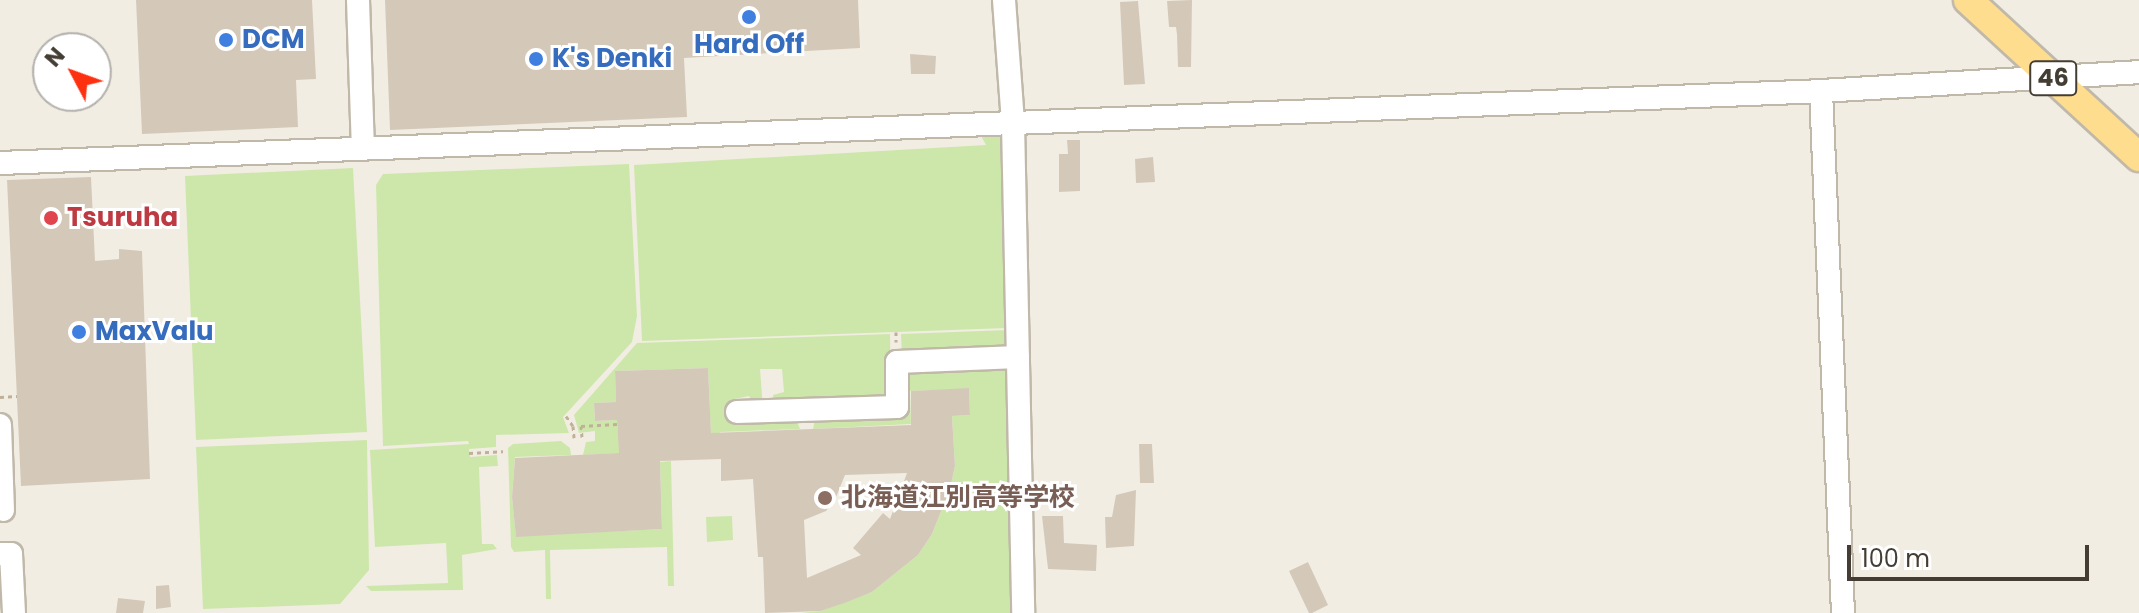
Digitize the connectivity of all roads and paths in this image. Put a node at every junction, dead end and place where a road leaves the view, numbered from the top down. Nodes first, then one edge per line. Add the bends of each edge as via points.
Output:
1 (358, 0) edge
2 (1004, 0) edge
3 (1968, 0) edge
4 (2139, 72) edge
5 (2050, 75) junction
6 (1821, 91) junction
7 (1013, 123) junction
8 (363, 149) junction
9 (2139, 157) edge
10 (0, 163) edge
11 (1018, 357) junction
12 (17, 396) dead end
13 (0, 397) edge
14 (737, 412) dead end
15 (566, 416) dead end
16 (617, 424) dead end
17 (0, 425) edge
18 (582, 437) dead end
19 (574, 438) dead end
20 (503, 451) dead end
21 (469, 453) dead end
22 (3, 510) dead end
23 (0, 554) edge
24 (14, 613) edge
25 (1023, 613) edge
26 (1843, 613) edge

1 - 8 street
2 - 7 street
3 - 5 main road, 46
4 - 5 street
5 - 6 street
5 - 9 main road, 46
6 - 7 street
6 - 26 street
7 - 8 street
7 - 11 street
8 - 10 street
11 - 14 street via 897,362 897,407
11 - 25 street
12 - 13 path
15 - 19 path
16 - 18 path via 581,426
17 - 22 street
20 - 21 path
23 - 24 street via 11,554

